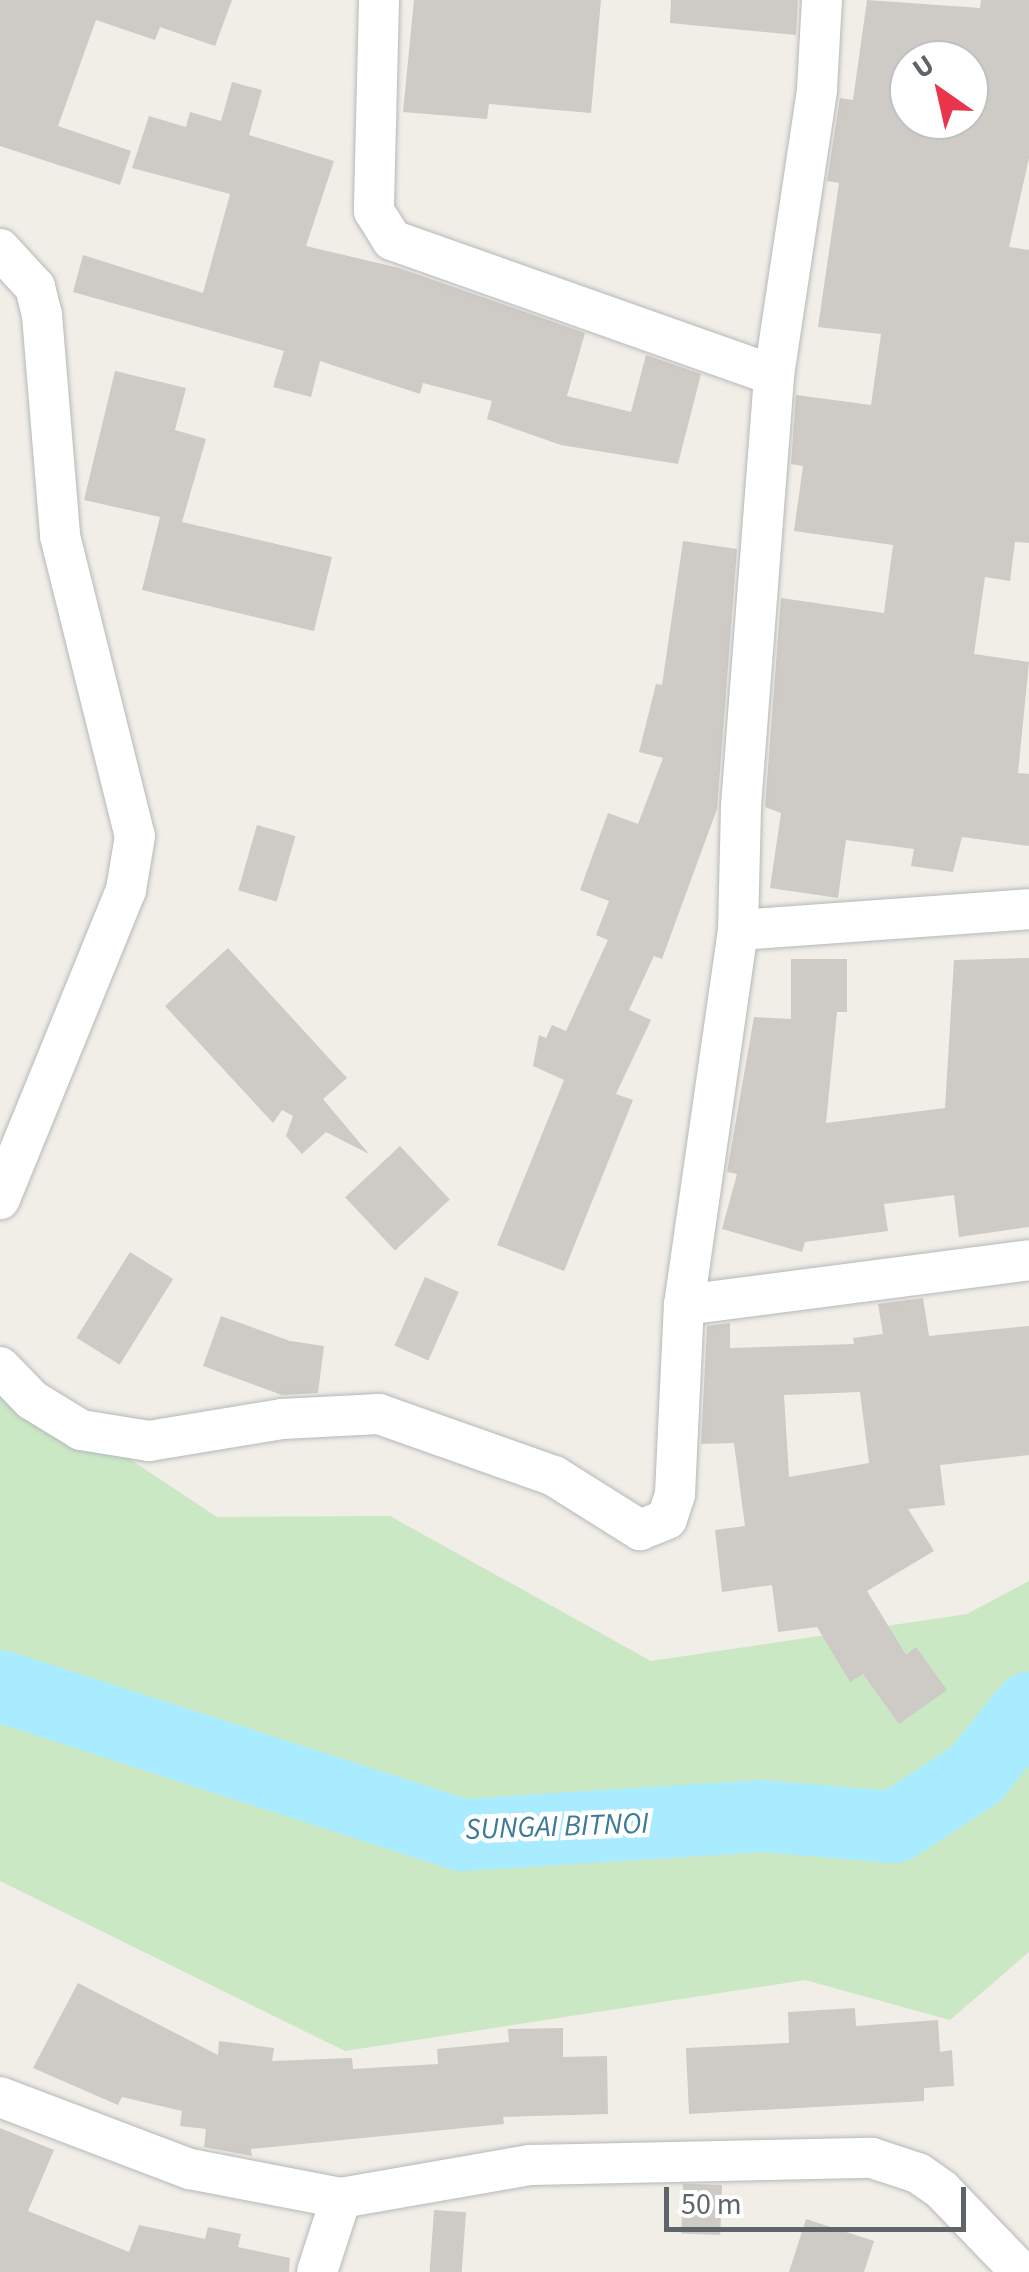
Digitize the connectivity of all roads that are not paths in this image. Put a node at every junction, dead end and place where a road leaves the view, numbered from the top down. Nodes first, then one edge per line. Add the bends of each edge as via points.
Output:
1 (379, 0) edge
2 (822, 0) edge
3 (0, 249) edge
4 (774, 375) junction
5 (1029, 909) edge
6 (738, 930) junction
7 (0, 1199) edge
8 (1029, 1260) edge
9 (684, 1305) junction
10 (0, 1368) edge
11 (0, 2097) edge
12 (341, 2198) junction
13 (317, 2272) edge
14 (1021, 2272) edge

1 - 4 street via 374,210 392,240
2 - 4 street via 817,89
3 - 7 street via 35,287 42,315 60,536 135,836 126,890
4 - 6 street via 741,806
5 - 6 street
6 - 9 street
8 - 9 street
9 - 10 street via 675,1494 667,1518 652,1530 640,1530 554,1476 379,1414 282,1419 149,1441 81,1430 32,1400
11 - 12 street via 190,2170
12 - 13 street
12 - 14 street via 531,2165 840,2154 918,2172

